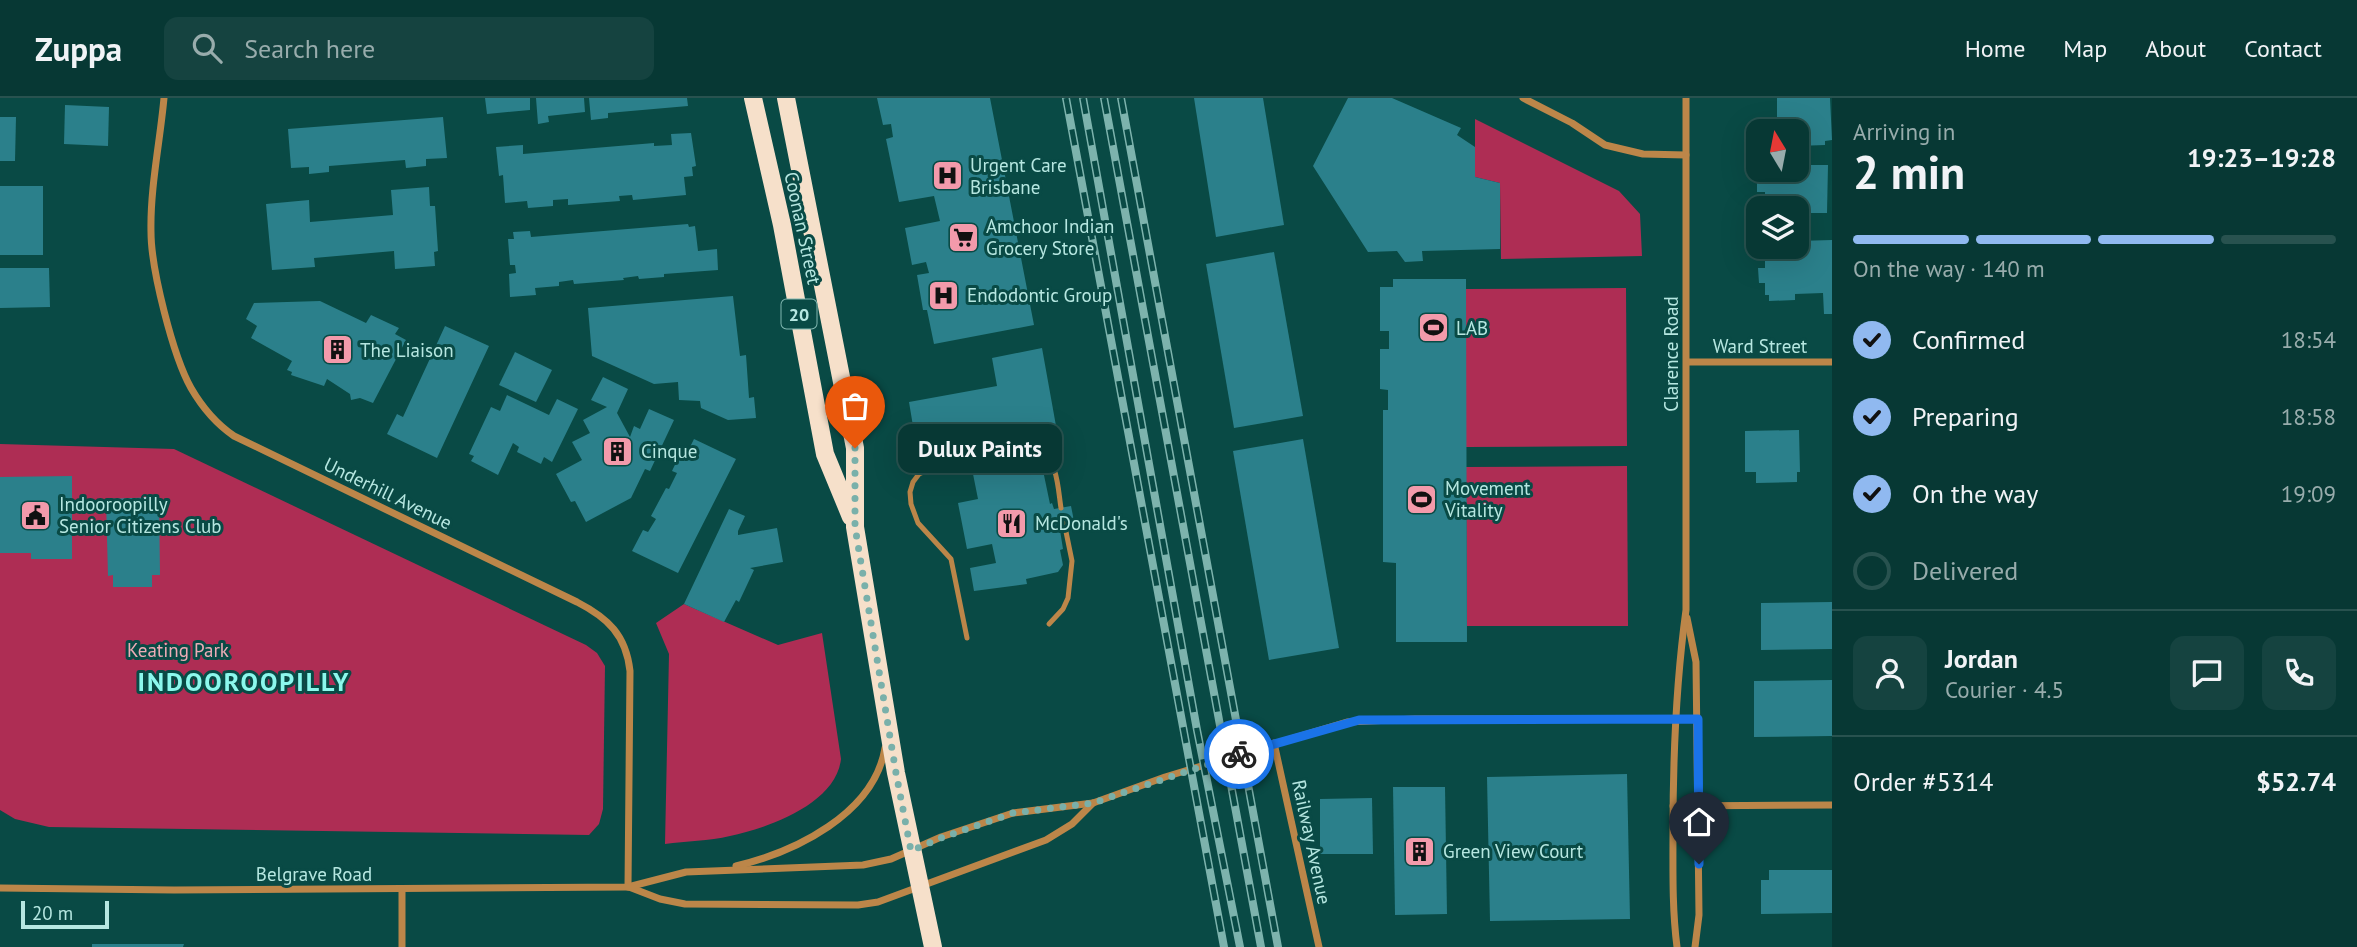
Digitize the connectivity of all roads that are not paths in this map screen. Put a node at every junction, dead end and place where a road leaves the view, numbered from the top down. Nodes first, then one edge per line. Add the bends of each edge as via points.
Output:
1 (164, 98) edge
2 (752, 98) edge
3 (786, 98) edge
4 (1523, 98) edge
5 (1686, 98) edge
6 (1686, 155) junction
7 (1687, 362) junction
8 (1832, 362) edge
9 (1061, 508) dead end
10 (1065, 522) dead end
11 (855, 527) junction
12 (1686, 611) junction
13 (1049, 624) dead end
14 (967, 638) dead end
15 (1676, 719) junction
16 (1698, 719) junction
17 (887, 723) junction
18 (1274, 743) junction
19 (1093, 803) junction
20 (1832, 805) edge
21 (1673, 806) junction
22 (1699, 806) junction
23 (911, 851) junction
24 (711, 870) junction
25 (628, 887) junction
26 (920, 887) junction
27 (0, 888) edge
28 (402, 889) junction
29 (402, 947) edge
30 (933, 947) edge
31 (1319, 947) edge
32 (1677, 947) edge
33 (1695, 947) edge

1 - 25 street, Underhill Avenue via 151,241 163,305 190,387 210,416 234,436 577,602 615,628 626,650 631,677
2 - 11 main road, Coonan Street / 20 via 782,225 825,454
3 - 11 main road, Coonan Street / 20 via 855,448
4 - 6 street via 1605,145 1643,154
5 - 6 street, Clarence Road
6 - 7 street, Clarence Road
7 - 8 street, Ward Street
7 - 12 street, Clarence Road
9 - 14 lane via 1052,462 1040,451 930,469 916,477 910,492 913,512 922,529 951,559
10 - 13 lane via 1072,561 1068,598
11 - 17 main road, Coonan Street / 20
12 - 15 street, Clarence Road
12 - 16 street, Clarence Road via 1696,662
15 - 16 street
15 - 18 street via 1359,720
15 - 21 street, Clarence Road
16 - 22 street, Clarence Road
17 - 23 main road, Coonan Street / 20
17 - 24 street, Belgrave Road via 881,765 871,786 851,809 789,848
18 - 19 street
18 - 31 street, Railway Avenue
19 - 23 street, Belgrave Road via 1013,813
19 - 26 street, Belgrave Road via 1054,836
20 - 22 street
21 - 22 street
21 - 32 street, Clarence Road
22 - 33 street, Clarence Road
23 - 24 street, Belgrave Road via 870,864
23 - 26 main road, Coonan Street / 20
24 - 25 street, Belgrave Road
25 - 26 street, Belgrave Road via 685,904 786,905 871,903
25 - 28 street, Belgrave Road
26 - 30 main road, Coonan Street / 20
27 - 28 street, Belgrave Road
28 - 29 street

